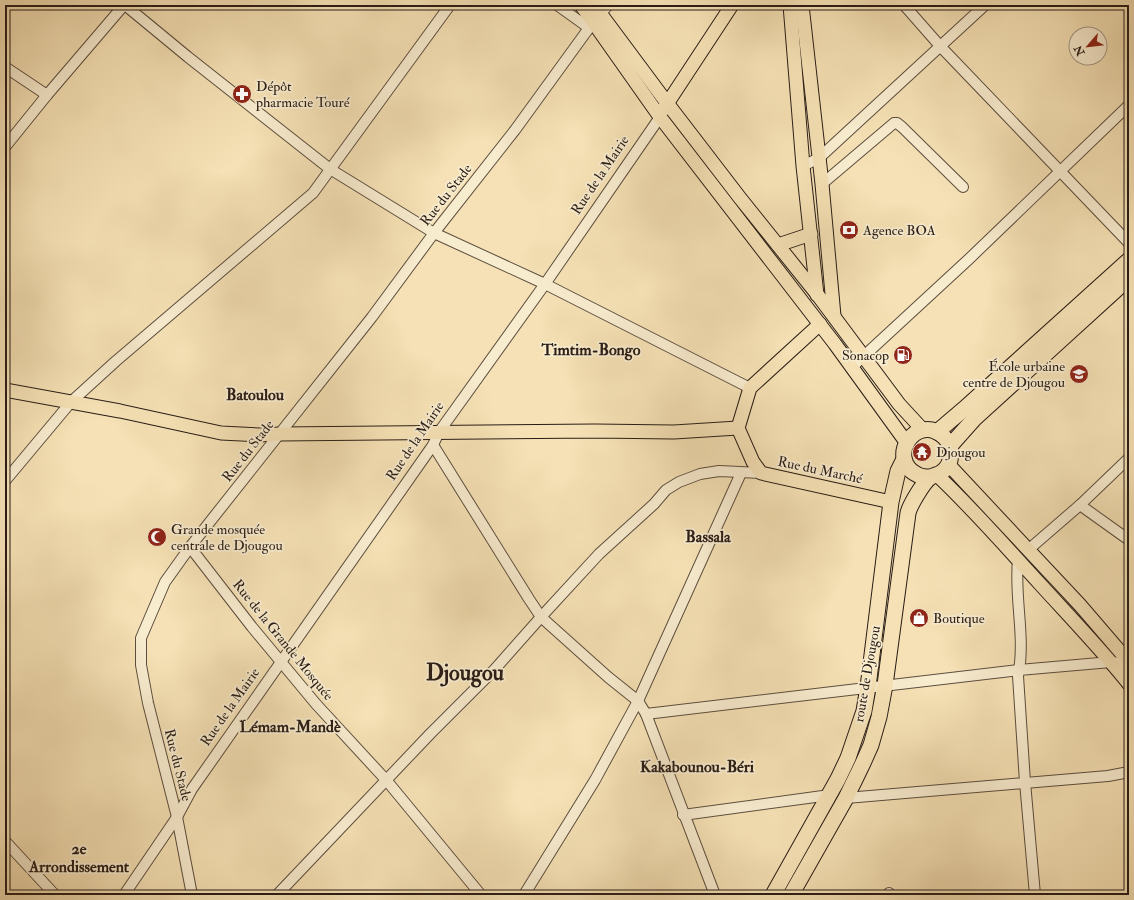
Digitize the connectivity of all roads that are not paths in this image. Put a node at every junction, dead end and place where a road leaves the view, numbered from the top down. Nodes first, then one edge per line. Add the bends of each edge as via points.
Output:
1 (125, 5) edge
2 (450, 5) edge
3 (557, 5) edge
4 (581, 5) edge
5 (732, 5) edge
6 (790, 5) edge
7 (802, 5) edge
8 (904, 5) edge
9 (985, 5) edge
10 (597, 15) edge
11 (940, 46) junction
12 (5, 67) edge
13 (47, 95) junction
14 (667, 103) junction
15 (1129, 105) edge
16 (660, 117) junction
17 (5, 147) edge
18 (819, 158) junction
19 (803, 166) junction
20 (330, 169) junction
21 (1060, 171) junction
22 (822, 184) junction
23 (963, 187) dead end
24 (434, 233) junction
25 (811, 234) junction
26 (1129, 243) edge
27 (778, 245) junction
28 (1129, 260) edge
29 (1129, 278) edge
30 (545, 284) junction
31 (817, 294) junction
32 (834, 316) junction
33 (820, 324) junction
34 (864, 357) junction
35 (852, 367) junction
36 (750, 388) junction
37 (5, 390) edge
38 (71, 402) junction
39 (738, 428) junction
40 (930, 431) junction
41 (439, 432) junction
42 (280, 434) junction
43 (906, 442) junction
44 (433, 445) junction
45 (950, 446) junction
46 (904, 458) junction
47 (1129, 458) edge
48 (948, 464) junction
49 (741, 473) junction
50 (761, 473) junction
51 (934, 476) junction
52 (5, 481) edge
53 (890, 502) junction
54 (1080, 505) junction
55 (1129, 540) edge
56 (190, 547) junction
57 (1028, 550) junction
58 (1018, 560) junction
59 (541, 617) junction
60 (281, 660) junction
61 (1111, 662) junction
62 (1129, 663) edge
63 (1019, 670) junction
64 (1129, 684) edge
65 (885, 685) junction
66 (868, 687) junction
67 (638, 701) junction
68 (646, 714) junction
69 (1129, 772) edge
70 (387, 781) junction
71 (1025, 782) junction
72 (830, 795) junction
73 (846, 798) junction
74 (683, 815) junction
75 (177, 817) junction
76 (5, 841) edge
77 (55, 895) edge
78 (124, 895) edge
79 (192, 895) edge
80 (277, 895) edge
81 (481, 895) edge
82 (524, 895) edge
83 (715, 895) edge
84 (773, 895) edge
85 (791, 895) edge
86 (1035, 895) edge

1 - 13 street
1 - 20 street
2 - 20 street
3 - 10 street
4 - 10 main road
5 - 14 main road, Rue de la Mairie
6 - 19 main road
7 - 18 main road
8 - 11 street
9 - 11 street
10 - 14 main road
10 - 16 main road
10 - 24 street, Rue du Stade via 515,130
11 - 18 street
11 - 21 street
12 - 13 street
13 - 17 street
14 - 16 main road, Rue de la Mairie
14 - 27 main road
15 - 21 street
16 - 30 street, Rue de la Mairie
16 - 33 main road
18 - 19 street
18 - 22 main road
19 - 25 main road
20 - 24 street
20 - 38 street via 313,193
21 - 26 street
21 - 34 street
22 - 23 street via 897,123
22 - 32 main road
24 - 30 street
24 - 42 street, Rue du Stade
25 - 27 main road
25 - 31 main road
27 - 31 main road
28 - 40 highway via 964,409
29 - 45 highway via 979,414
30 - 36 street
30 - 41 street, Rue de la Mairie
31 - 32 main road
31 - 33 main road
32 - 34 main road
33 - 35 main road
33 - 36 main road
34 - 35 street
34 - 40 main road via 899,404
35 - 43 main road
36 - 39 main road
37 - 38 main road
38 - 42 main road via 221,433 259,436
38 - 52 street
39 - 41 main road via 674,432
39 - 50 main road, Rue du Marché via 753,462
40 - 43 highway via 913,434
40 - 45 highway via 944,437
41 - 42 main road
41 - 44 street, Rue de la Mairie
42 - 56 street, Rue du Stade
43 - 46 highway
44 - 59 street
44 - 60 street, Rue de la Mairie
45 - 48 highway
46 - 51 highway via 909,469 919,476
46 - 53 highway, route de Djougou
47 - 54 street
48 - 51 highway via 944,471
48 - 57 main road
49 - 50 street
49 - 59 street via 719,471 700,474 666,490 599,554
49 - 67 street
50 - 53 main road, Rue du Marché
51 - 58 main road via 960,497
51 - 65 highway via 911,503 908,513
53 - 66 highway, route de Djougou
54 - 55 street
54 - 57 street
56 - 60 street, Rue de la Grande Mosquée
56 - 75 street, Rue du Stade via 165,582 141,638 141,665 148,703
57 - 62 main road via 1080,605
58 - 61 main road
58 - 63 street via 1016,575 1021,650
59 - 67 street
59 - 70 street via 495,669
60 - 70 street, Rue de la Grande Mosquée via 316,704
60 - 75 street, Rue de la Mairie via 192,789
61 - 62 street
61 - 63 street
61 - 64 main road
63 - 65 street
63 - 71 street
65 - 66 street
65 - 73 highway via 870,745
66 - 68 street
66 - 72 highway, route de Djougou via 856,738
67 - 68 street
67 - 82 street via 595,780
68 - 74 street
69 - 71 street
70 - 80 street
70 - 81 street, Rue de la Grande Mosquée
71 - 73 street
71 - 86 street
72 - 74 street
72 - 84 highway, route de Djougou
73 - 85 highway
74 - 83 street
75 - 78 street, Rue de la Mairie
75 - 79 street, Rue du Stade
76 - 77 street

